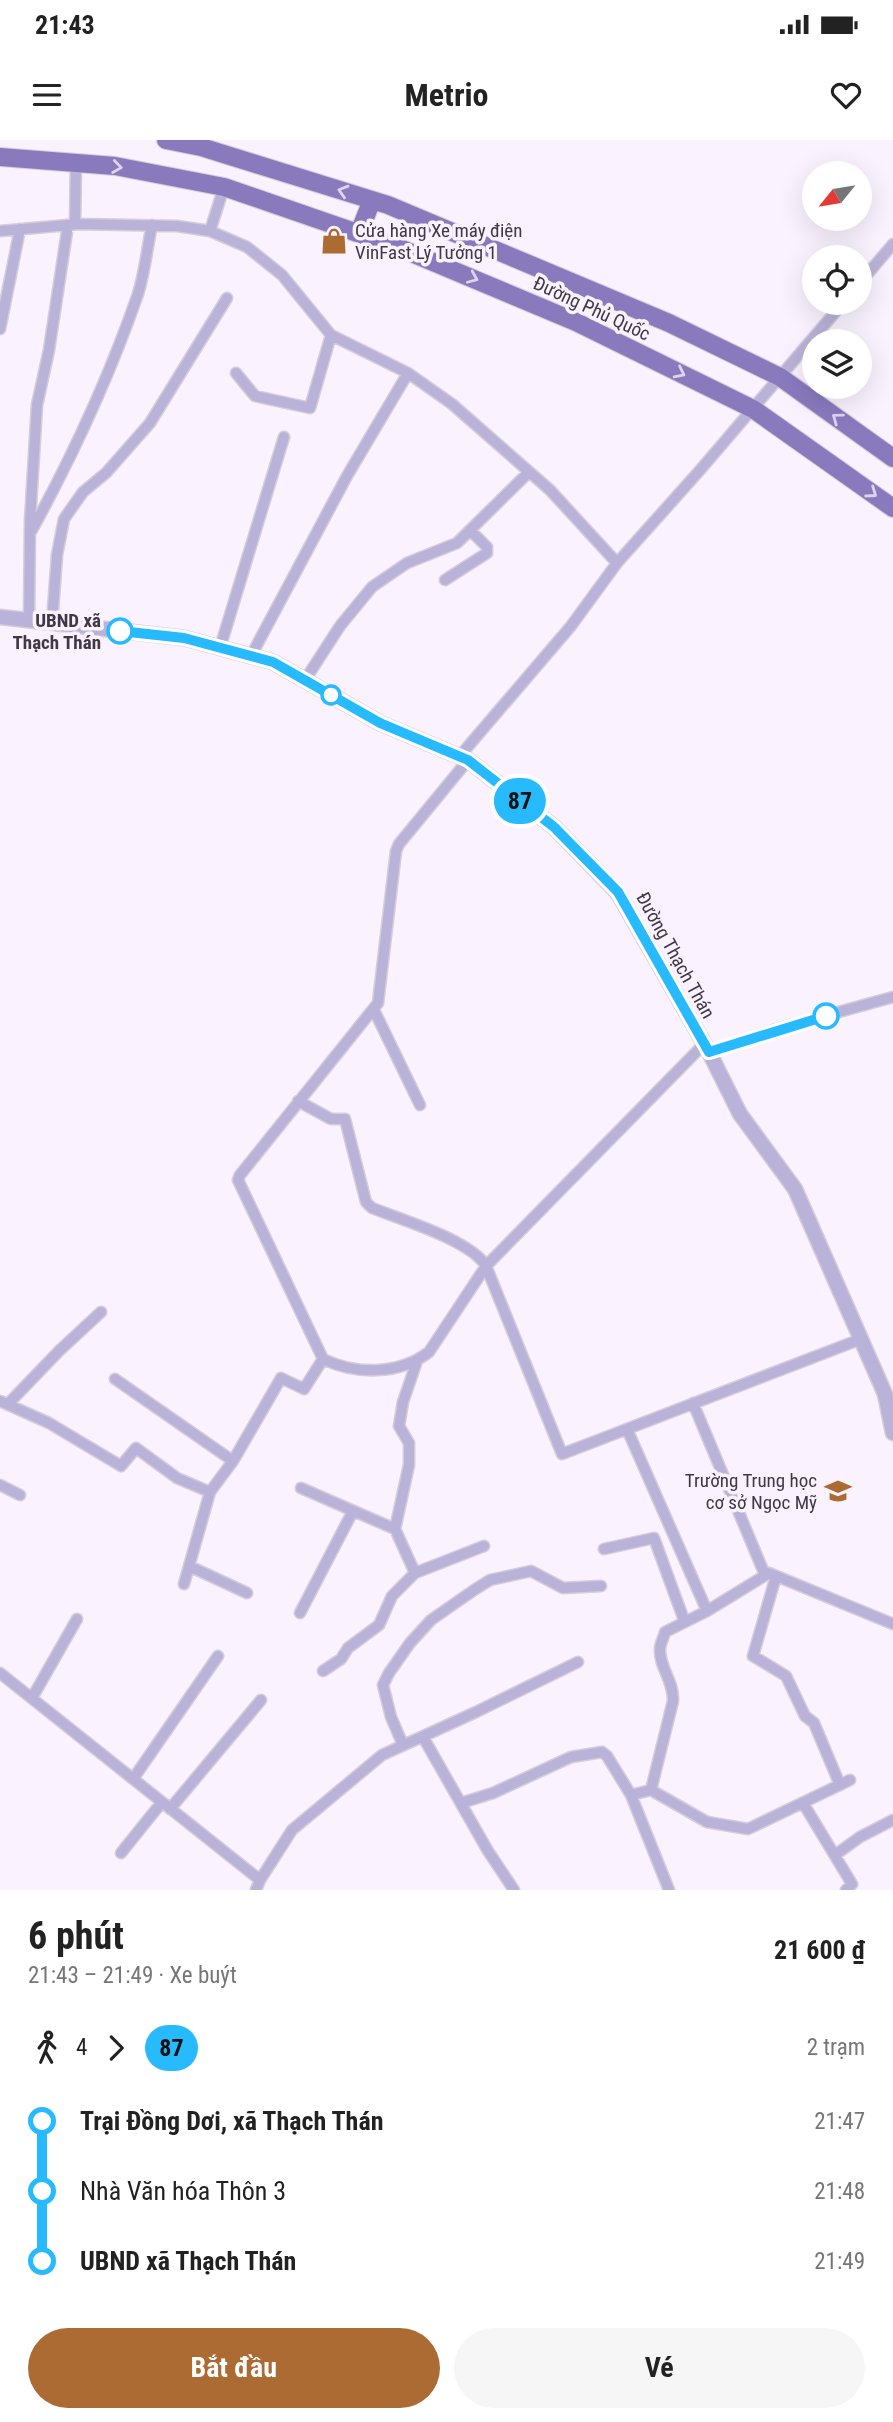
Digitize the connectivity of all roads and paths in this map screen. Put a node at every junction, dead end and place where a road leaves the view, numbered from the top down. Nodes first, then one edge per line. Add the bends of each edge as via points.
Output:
1 (166, 140) edge
2 (0, 157) edge
3 (76, 163) junction
4 (224, 187) junction
5 (372, 200) junction
6 (71, 225) junction
7 (152, 225) junction
8 (20, 229) junction
9 (0, 231) edge
10 (210, 231) junction
11 (359, 233) junction
12 (893, 244) edge
13 (872, 269) edge
14 (227, 298) dead end
15 (833, 315) edge
16 (0, 329) edge
17 (331, 335) junction
18 (236, 373) dead end
19 (408, 373) junction
20 (780, 377) junction
21 (752, 409) junction
22 (284, 437) dead end
23 (893, 458) edge
24 (529, 472) junction
25 (893, 508) edge
26 (471, 531) junction
27 (30, 533) junction
28 (617, 563) junction
29 (445, 580) dead end
30 (0, 617) edge
31 (29, 621) junction
32 (51, 623) junction
33 (220, 648) junction
34 (251, 656) junction
35 (305, 680) junction
36 (464, 758) junction
37 (893, 997) edge
38 (374, 1010) junction
39 (706, 1048) junction
40 (298, 1101) junction
41 (420, 1105) dead end
42 (486, 1266) junction
43 (101, 1312) dead end
44 (861, 1339) junction
45 (323, 1359) junction
46 (416, 1362) junction
47 (115, 1379) dead end
48 (4, 1403) edge
49 (693, 1404) junction
50 (627, 1429) junction
51 (893, 1433) edge
52 (233, 1461) junction
53 (0, 1485) edge
54 (302, 1488) dead end
55 (210, 1492) junction
56 (20, 1495) dead end
57 (353, 1511) junction
58 (395, 1528) junction
59 (484, 1546) dead end
60 (604, 1549) dead end
61 (189, 1566) junction
62 (415, 1573) junction
63 (770, 1575) junction
64 (184, 1584) dead end
65 (601, 1586) dead end
66 (247, 1593) dead end
67 (707, 1611) junction
68 (300, 1613) dead end
69 (77, 1619) dead end
70 (684, 1620) junction
71 (893, 1624) edge
72 (218, 1656) dead end
73 (578, 1662) dead end
74 (323, 1671) dead end
75 (0, 1673) edge
76 (32, 1698) junction
77 (261, 1700) dead end
78 (423, 1737) junction
79 (404, 1745) junction
80 (133, 1779) junction
81 (651, 1790) junction
82 (631, 1795) junction
83 (461, 1803) junction
84 (803, 1803) junction
85 (166, 1806) junction
86 (893, 1820) edge
87 (121, 1853) dead end
88 (835, 1856) junction
89 (258, 1885) edge
90 (514, 1890) edge
91 (669, 1890) edge
92 (846, 1890) edge

5 -> 1 main road, Đường Phủ Quốc
2 - 3 main road, Đường Phủ Quốc
3 -> 4 main road, Đường Phủ Quốc
3 - 6 street
4 - 10 street
4 - 11 main road, Đường Phủ Quốc
5 - 11 main road
5 - 20 main road, Đường Phủ Quốc via 669,323
6 - 7 street
6 - 8 street
6 - 27 street via 37,405
7 - 10 street
7 - 27 street via 139,292 75,444
8 - 9 street
8 - 16 street
10 - 17 street via 247,247 282,275
11 -> 21 main road, Đường Phủ Quốc via 576,322
12 - 13 street
14 - 32 street via 150,424 83,492 64,519
15 - 20 street
17 - 18 street via 310,408 256,396
17 - 19 street
19 - 24 street via 452,404
19 - 34 street
20 - 21 street
23 -> 20 main road, Đường Phủ Quốc
21 -> 25 main road, Đường Phủ Quốc
21 - 28 street
22 - 33 street
24 - 26 street
24 - 28 street
26 - 29 street via 487,547 487,553
26 - 35 street via 457,543 407,563 372,587
27 - 31 street
28 - 36 street
30 - 31 street, Đường Thạch Thán
31 - 32 street, Đường Thạch Thán
32 - 33 street, Đường Thạch Thán via 184,638
33 - 34 street, Đường Thạch Thán
34 - 35 street, Đường Thạch Thán
35 - 36 street, Đường Thạch Thán via 380,723
36 - 38 street via 396,851 381,993
36 - 39 street, Đường Thạch Thán via 554,827 618,892
37 - 39 street
38 - 40 street
38 - 41 street
39 - 42 street
39 - 44 street, Đường Thạch Thán via 740,1114 795,1189
40 - 42 street via 331,1119 345,1119 366,1202 372,1208 474,1251
40 - 45 street via 238,1180
42 - 46 street via 429,1352
42 - 50 street via 562,1454
43 - 48 street
44 - 49 street
44 - 51 street, Đường Thạch Thán via 884,1394
45 - 46 street via 363,1370
45 - 52 street via 304,1390 281,1378
46 - 58 street via 399,1426 409,1443 409,1465
47 - 52 street
48 - 55 street via 49,1423 121,1466 136,1448 177,1478
49 - 50 street
49 - 63 street
50 - 67 street
52 - 55 street
53 - 56 street
54 - 57 street
55 - 61 street
57 - 58 street
57 - 68 street
58 - 62 street
59 - 62 street
60 - 70 street via 653,1538
61 - 64 street
61 - 66 street
62 - 74 street via 392,1595 379,1625
63 - 67 street
63 - 71 street
63 - 84 street via 753,1656 786,1676 845,1783
65 - 79 street via 563,1588 531,1571 522,1572 490,1580 431,1620 383,1685
67 - 70 street
69 - 76 street
70 - 81 street via 665,1632 660,1649 674,1687
72 - 80 street
73 - 78 street
75 - 76 street
76 - 80 street
77 - 85 street
78 - 79 street
78 - 83 street
79 - 89 street via 382,1755 292,1830
80 - 85 street
81 - 82 street
81 - 84 street via 694,1816 738,1828 757,1826
82 - 83 street via 602,1752 571,1756
82 - 91 street
83 - 90 street
84 - 88 street
85 - 87 street
85 - 89 street
86 - 88 street
88 - 92 street via 852,1884

